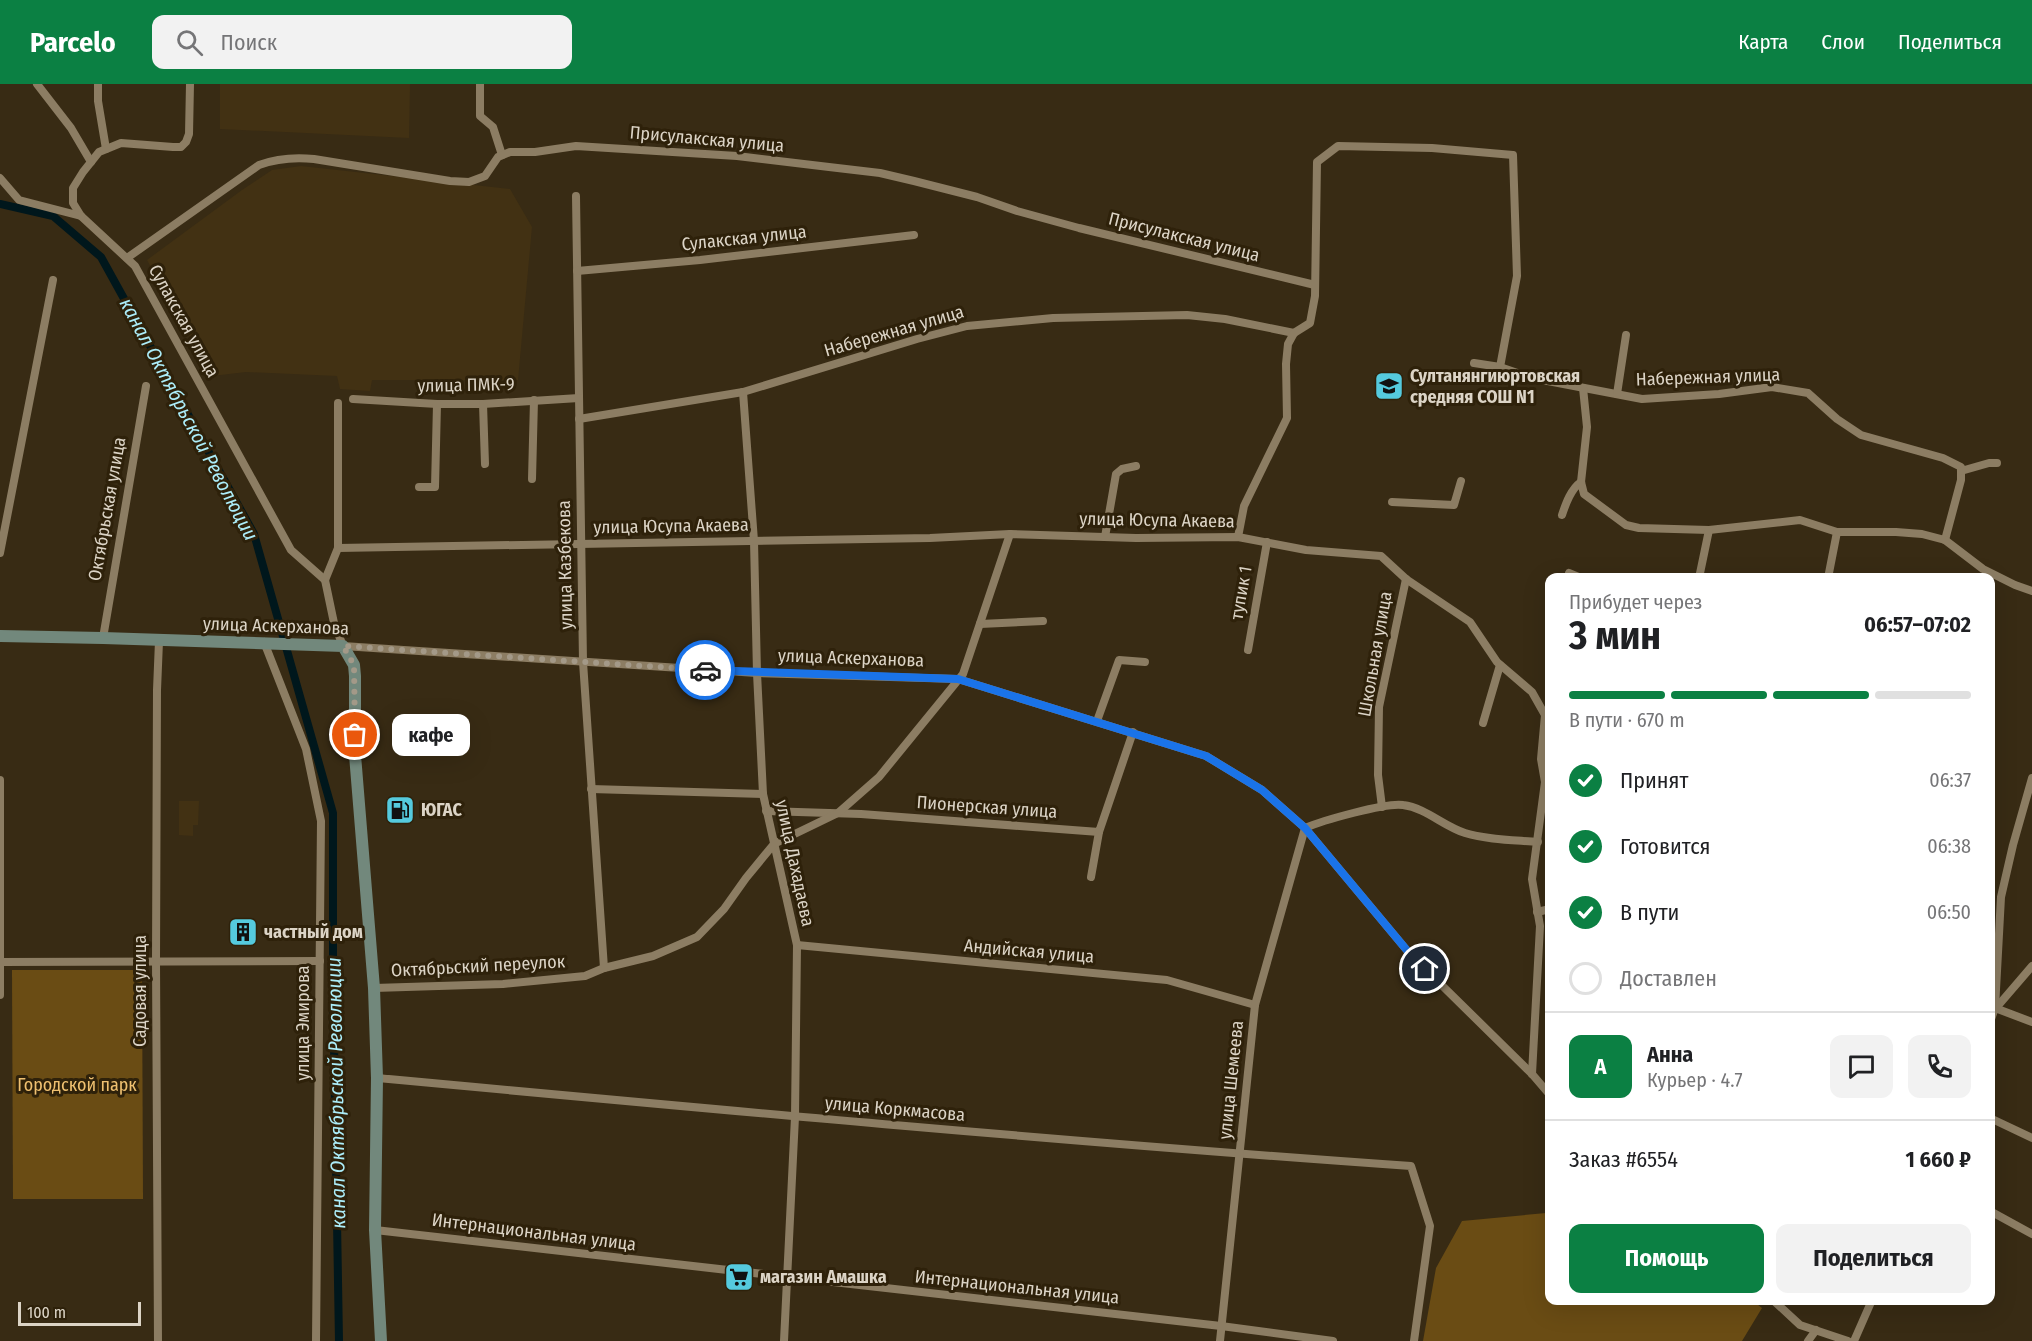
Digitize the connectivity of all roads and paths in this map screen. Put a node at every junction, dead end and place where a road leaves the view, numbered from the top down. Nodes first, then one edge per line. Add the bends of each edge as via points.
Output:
1 (37, 84) edge
2 (98, 84) edge
3 (190, 84) edge
4 (480, 84) edge
5 (106, 149) junction
6 (502, 155) junction
7 (91, 162) junction
8 (0, 178) edge
9 (576, 196) dead end
10 (81, 216) junction
11 (914, 235) dead end
12 (127, 258) junction
13 (577, 271) junction
14 (53, 280) dead end
15 (1315, 285) junction
16 (1294, 333) junction
17 (1626, 335) dead end
18 (1474, 363) dead end
19 (1500, 367) junction
20 (146, 386) dead end
21 (1583, 388) junction
22 (743, 392) junction
23 (1617, 394) junction
24 (579, 398) junction
25 (353, 399) dead end
26 (534, 400) junction
27 (338, 403) dead end
28 (437, 404) junction
29 (483, 404) junction
30 (579, 419) junction
31 (1997, 463) dead end
32 (485, 464) dead end
33 (1136, 466) dead end
34 (1961, 471) junction
35 (532, 479) dead end
36 (1461, 481) dead end
37 (1581, 482) junction
38 (419, 487) dead end
39 (1392, 502) dead end
40 (1562, 515) dead end
41 (1710, 530) junction
42 (1837, 532) junction
43 (1010, 534) junction
44 (1105, 537) junction
45 (1238, 537) junction
46 (1945, 540) junction
47 (754, 541) junction
48 (1267, 542) junction
49 (582, 544) junction
50 (338, 548) junction
51 (0, 553) edge
52 (1700, 573) edge
53 (1829, 573) edge
54 (1991, 573) edge
55 (1995, 575) edge
56 (1406, 579) junction
57 (325, 580) junction
58 (2032, 591) edge
59 (1043, 621) dead end
60 (980, 624) junction
61 (0, 636) edge
62 (103, 638) junction
63 (159, 640) junction
64 (269, 643) junction
65 (343, 646) junction
66 (1248, 650) dead end
67 (583, 662) junction
68 (1145, 662) dead end
69 (1500, 664) junction
70 (757, 673) junction
71 (958, 679) junction
72 (1545, 715) edge
73 (1545, 715) edge
74 (1097, 722) junction
75 (1483, 723) dead end
76 (1134, 732) junction
77 (1545, 774) edge
78 (2032, 778) edge
79 (0, 780) edge
80 (591, 789) junction
81 (763, 794) junction
82 (1545, 795) edge
83 (1382, 807) junction
84 (766, 811) junction
85 (838, 813) junction
86 (1305, 828) junction
87 (1099, 832) junction
88 (1538, 842) junction
89 (774, 844) junction
90 (1091, 877) dead end
91 (1545, 910) edge
92 (1537, 912) junction
93 (796, 945) junction
94 (156, 961) junction
95 (320, 961) junction
96 (1, 962) edge
97 (2032, 966) edge
98 (604, 968) junction
99 (374, 988) junction
100 (0, 995) edge
101 (1255, 1005) junction
102 (1995, 1008) junction
103 (2032, 1022) edge
104 (1532, 1074) junction
105 (377, 1078) junction
106 (1545, 1089) edge
107 (795, 1117) junction
108 (1995, 1120) edge
109 (2032, 1138) edge
110 (1240, 1154) junction
111 (1995, 1214) edge
112 (375, 1230) junction
113 (2032, 1234) edge
114 (788, 1278) junction
115 (1778, 1305) edge
116 (1870, 1305) edge
117 (1221, 1326) junction
118 (1816, 1330) junction
119 (158, 1341) edge
120 (316, 1341) edge
121 (381, 1341) edge
122 (784, 1341) edge
123 (1220, 1341) edge
124 (1333, 1341) edge
125 (1414, 1341) edge
126 (1808, 1341) edge
127 (1848, 1341) edge
128 (1854, 1341) edge

1 - 7 street
2 - 5 street
3 - 5 street via 189,134 181,147 121,143
4 - 6 street via 480,116 493,127
5 - 7 street
6 - 12 street via 485,177 469,182 314,159 274,160 259,165
6 - 15 street, Присулакская улица via 576,146 646,149 880,173 1079,228
7 - 10 street via 73,188 73,203
8 - 10 street via 19,200
9 - 13 street, улица Казбекова
10 - 12 street, Сулакская улица
11 - 13 street, Сулакская улица
12 - 57 street, Сулакская улица via 135,266 291,550
13 - 24 street, улица Казбекова
14 - 51 street
15 - 16 street via 1310,323
15 - 19 street via 1317,162 1338,146 1513,154 1516,276
16 - 22 street, Набережная улица via 1187,315 1053,318 968,326
16 - 45 street via 1288,344 1286,364 1287,418 1244,506
17 - 23 street
18 - 19 street, Набережная улица
19 - 21 street, Набережная улица
20 - 62 street, Октябрьская улица
21 - 23 street, Набережная улица
21 - 37 street via 1587,426
22 - 30 street, Набережная улица
22 - 47 street, улица Дахадаева
23 - 34 street, Набережная улица via 1642,399 1772,387 1808,393 1861,435 1943,458 1961,467
24 - 26 street, улица ПМК-9
24 - 30 street, улица Казбекова
25 - 28 street, улица ПМК-9
26 - 29 street, улица ПМК-9
26 - 35 street
27 - 50 street
28 - 29 street, улица ПМК-9
28 - 38 street via 435,487
29 - 32 street
30 - 49 street, улица Казбекова
31 - 34 street
33 - 44 street via 1116,474
34 - 46 street
36 - 39 street via 1454,505
37 - 40 street via 1566,502
37 - 41 street via 1584,494 1626,525
41 - 42 street via 1800,520
41 - 52 street
42 - 46 street via 1896,532
42 - 53 street
43 - 44 street, улица Юсупа Акаева
43 - 47 street, улица Юсупа Акаева
43 - 60 street, Октябрьский переулок
44 - 45 street, улица Юсупа Акаева
45 - 48 street, улица Юсупа Акаева
46 - 54 street
47 - 49 street, улица Юсупа Акаева
47 - 70 street, улица Дахадаева
48 - 56 street, улица Юсупа Акаева via 1306,550 1381,556
48 - 66 street, тупик 1
49 - 50 street, улица Юсупа Акаева
49 - 67 street, улица Казбекова
50 - 57 street
55 - 58 street
56 - 69 street, улица Юсупа Акаева via 1470,622
56 - 83 street, Школьная улица via 1379,707 1378,775
57 - 65 street
59 - 60 street
60 - 71 street, Октябрьский переулок
61 - 62 street, улица Аскерханова
62 - 63 street, улица Аскерханова
63 - 64 street, улица Аскерханова
63 - 94 street, Садовая улица
64 - 65 street, улица Аскерханова
64 - 95 street, улица Эмирова via 306,749 321,821
65 - 67 street, улица Аскерханова
65 - 99 street via 354,665 355,676 355,755
67 - 70 street, улица Аскерханова
67 - 80 street, улица Казбекова
68 - 74 street via 1119,660
69 - 72 street, улица Юсупа Акаева via 1532,692
69 - 75 street
70 - 71 street, улица Аскерханова
70 - 81 street, улица Дахадаева
71 - 74 street, улица Аскерханова
71 - 85 street, Октябрьский переулок via 879,777
73 - 77 street, улица Юсупа Акаева via 1541,759
74 - 76 street, улица Аскерханова
76 - 86 street, улица Аскерханова via 1206,756 1262,790
76 - 87 street
78 - 102 street via 2001,897
79 - 96 street
80 - 81 street
80 - 98 street, улица Казбекова
81 - 84 street, улица Дахадаева
82 - 88 street, улица Юсупа Акаева
83 - 86 street
83 - 88 street via 1413,807 1465,833
84 - 85 street, Пионерская улица
84 - 89 street, улица Дахадаева
85 - 87 street, Пионерская улица
85 - 89 street, Октябрьский переулок
86 - 101 street, улица Шемеева
86 - 104 street, улица Аскерханова via 1410,954
87 - 90 street
88 - 92 street, улица Юсупа Акаева via 1532,879
89 - 93 street, улица Дахадаева
89 - 98 street, Октябрьский переулок via 697,937 653,956
91 - 92 street
92 - 104 street, улица Юсупа Акаева via 1540,926
93 - 101 street, Андийская улица via 1167,980
93 - 107 street, улица Дахадаева
94 - 95 street
94 - 96 street
94 - 119 street, Садовая улица
95 - 120 street, улица Эмирова
96 - 100 street
97 - 102 street
98 - 99 street, Октябрьский переулок via 559,980
99 - 105 street
101 - 110 street, улица Шемеева
102 - 103 street
104 - 106 street, улица Аскерханова
105 - 107 street, улица Коркмасова
105 - 112 street
107 - 110 street, улица Коркмасова
107 - 114 street, улица Дахадаева
108 - 109 street
110 - 117 street, улица Шемеева
110 - 125 street, улица Коркмасова via 1411,1166 1430,1226
111 - 113 street
112 - 114 street, Интернациональная улица
112 - 121 street
114 - 117 street, Интернациональная улица
114 - 122 street, улица Дахадаева
115 - 118 street via 1800,1325
116 - 128 street
117 - 123 street, улица Шемеева
117 - 124 street, Интернациональная улица
118 - 126 street
118 - 127 street

